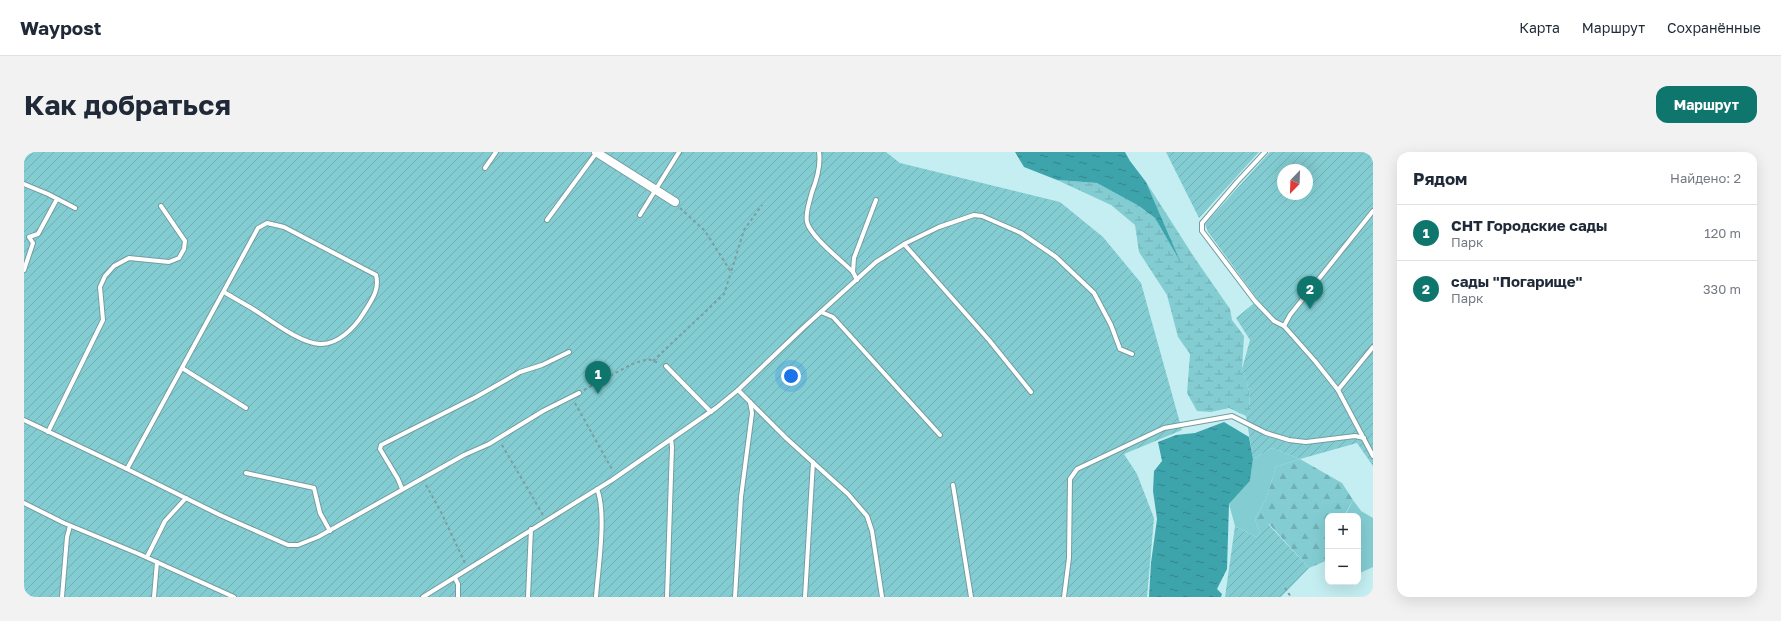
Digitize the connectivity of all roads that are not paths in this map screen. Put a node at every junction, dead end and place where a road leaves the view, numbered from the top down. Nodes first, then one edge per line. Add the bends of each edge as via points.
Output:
1 (496, 152) edge
2 (597, 152) edge
3 (679, 152) edge
4 (819, 152) edge
5 (1265, 152) edge
6 (485, 168) dead end
7 (24, 184) edge
8 (656, 190) junction
9 (57, 199) junction
10 (876, 200) dead end
11 (675, 202) road end
12 (161, 206) dead end
13 (75, 208) dead end
14 (1373, 211) edge
15 (640, 215) dead end
16 (547, 220) dead end
17 (24, 235) edge
18 (29, 237) junction
19 (904, 244) junction
20 (24, 270) edge
21 (853, 272) junction
22 (857, 280) junction
23 (224, 292) junction
24 (821, 312) junction
25 (1284, 326) junction
26 (1373, 347) edge
27 (569, 352) dead end
28 (1132, 354) dead end
29 (666, 366) road end
30 (182, 368) junction
31 (738, 390) junction
32 (1338, 390) junction
33 (1031, 392) dead end
34 (579, 393) road end
35 (750, 402) junction
36 (246, 408) dead end
37 (711, 412) junction
38 (24, 420) edge
39 (48, 432) junction
40 (940, 435) dead end
41 (1364, 438) junction
42 (671, 439) junction
43 (1373, 455) edge
44 (813, 462) junction
45 (128, 469) junction
46 (246, 473) dead end
47 (953, 486) dead end
48 (597, 489) junction
49 (402, 490) junction
50 (186, 498) junction
51 (24, 503) edge
52 (70, 526) junction
53 (531, 529) junction
54 (330, 531) junction
55 (147, 557) junction
56 (157, 562) junction
57 (455, 578) junction
58 (62, 597) edge
59 (154, 597) edge
60 (234, 597) edge
61 (422, 597) edge
62 (458, 597) edge
63 (528, 597) edge
64 (596, 597) edge
65 (667, 597) edge
66 (735, 597) edge
67 (805, 597) edge
68 (882, 597) edge
69 (971, 597) edge
70 (1064, 597) edge

1 - 6 lane
2 - 8 street
2 - 16 lane
3 - 8 lane
4 - 21 lane via 818,176 807,222 812,233
5 - 25 lane via 1202,223 1202,231 1255,301 1274,321
7 - 9 lane
8 - 11 street
8 - 15 lane
9 - 13 lane
9 - 18 lane via 38,234
10 - 21 lane via 854,258
12 - 39 lane via 185,241 184,249 179,258 169,262 129,258 114,266 105,276 100,287 103,320
14 - 25 lane
17 - 18 lane
18 - 20 lane via 33,243
19 - 22 lane via 876,262
19 - 28 lane via 939,227 974,215 1021,233 1056,257 1094,293 1120,349
19 - 33 lane
21 - 22 lane
22 - 24 lane
23 - 23 lane via 305,340 320,344 332,342 346,334 361,317 375,294 378,281 376,275 357,264 284,227 267,222 258,228
23 - 30 lane
24 - 31 lane
24 - 40 lane via 833,317
25 - 32 lane
26 - 32 lane
27 - 49 lane via 520,372 381,445 380,449 398,478
29 - 37 lane
30 - 36 lane
30 - 45 lane
31 - 35 lane
31 - 37 lane
32 - 41 lane
34 - 49 lane
35 - 44 lane
35 - 66 lane via 752,413 741,497
37 - 42 lane
38 - 39 lane
39 - 45 lane
41 - 43 lane
41 - 70 lane via 1355,436 1306,442 1289,440 1266,433 1232,416 1164,428 1077,469 1070,479 1069,558
42 - 48 lane
42 - 65 lane
44 - 67 lane
44 - 68 lane via 848,494 866,516 872,532
45 - 50 lane
46 - 54 lane via 314,488 320,512
47 - 69 lane
48 - 53 lane
48 - 64 lane via 601,499 602,516
49 - 54 lane
50 - 54 lane via 288,545 298,545
50 - 55 lane via 164,521
51 - 52 lane
52 - 55 lane
52 - 58 lane
53 - 57 lane
53 - 63 lane
55 - 56 lane
56 - 59 lane
56 - 60 lane
57 - 61 lane
57 - 62 lane via 458,584

